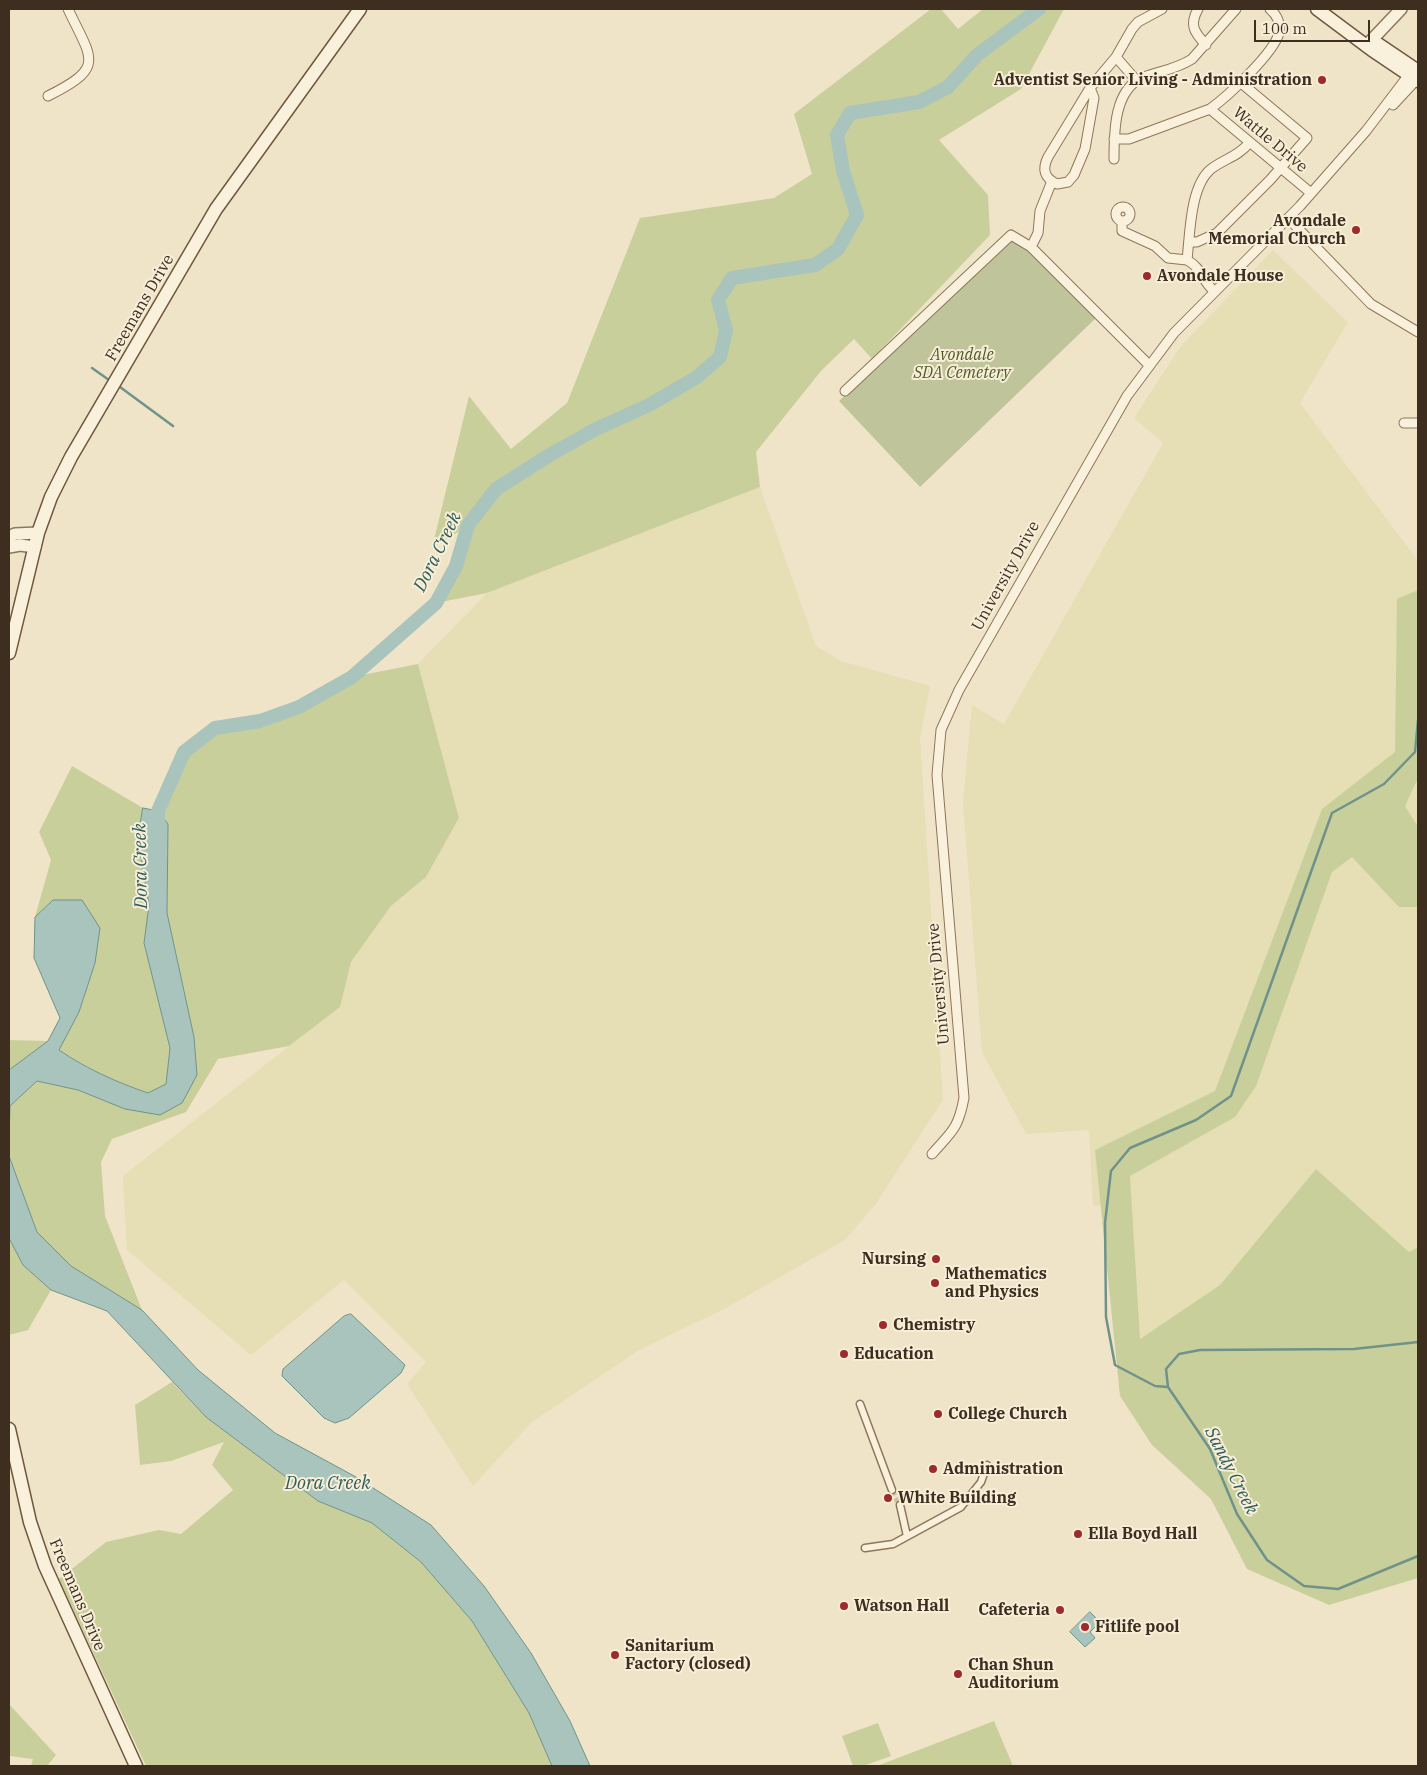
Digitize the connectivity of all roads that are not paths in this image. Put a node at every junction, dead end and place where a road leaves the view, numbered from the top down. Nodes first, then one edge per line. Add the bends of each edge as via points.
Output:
1 (68, 9) edge
2 (360, 9) edge
3 (1162, 9) edge
4 (1198, 9) edge
5 (1236, 9) edge
6 (1270, 9) edge
7 (1317, 9) edge
8 (1326, 9) edge
9 (1401, 9) edge
10 (1206, 45) junction
11 (1372, 45) junction
12 (1116, 56) junction
13 (1416, 76) edge
14 (1136, 80) junction
15 (1240, 82) junction
16 (1090, 88) junction
17 (48, 96) dead end
18 (1210, 109) junction
19 (1114, 139) junction
20 (1250, 143) junction
21 (1114, 160) dead end
22 (1282, 168) junction
23 (1052, 181) junction
24 (1311, 193) junction
25 (1288, 218) junction
26 (1122, 221) dead end
27 (1189, 242) junction
28 (1031, 246) junction
29 (1187, 260) junction
30 (1214, 291) junction
31 (1418, 332) edge
32 (1149, 365) junction
33 (845, 391) dead end
34 (1404, 423) dead end
35 (1418, 423) edge
36 (38, 532) junction
37 (9, 537) edge
38 (9, 547) edge
39 (35, 547) junction
40 (9, 653) edge
41 (932, 1154) dead end
42 (860, 1404) dead end
43 (9, 1429) edge
44 (987, 1464) dead end
45 (892, 1490) tunnel mouth
46 (900, 1505) tunnel mouth
47 (907, 1536) junction
48 (865, 1548) dead end
49 (136, 1766) edge

1 - 17 street via 87,47 88,66 76,82
2 - 36 main road, Freemans Drive via 216,209 71,457
3 - 12 street via 1138,22
4 - 10 street via 1192,26
5 - 10 street
6 - 15 street via 1276,14 1279,32 1274,44
7 - 11 main road
8 - 11 main road
9 - 11 street
10 - 14 street via 1184,64
11 - 13 main road
12 - 14 street
12 - 16 street
13 - 24 street, University Drive
14 - 19 street via 1125,91
15 - 18 street
15 - 22 street via 1307,138
16 - 23 street via 1044,165 1046,176
16 - 23 street via 1094,98 1085,149 1078,168 1068,182 1057,184
18 - 19 street via 1129,139
18 - 20 street, Wattle Drive
19 - 21 street
20 - 22 street, Wattle Drive
20 - 27 street via 1204,176 1196,194
22 - 24 street, Wattle Drive
22 - 27 street via 1217,233
23 - 28 street via 1040,211 1038,233
24 - 25 street, University Drive
25 - 30 street, University Drive
25 - 31 street via 1371,304
26 - 29 street via 1122,231 1128,236 1155,246 1168,258
27 - 29 street
28 - 32 street
28 - 33 street via 1017,236 1007,237
29 - 30 street via 1199,269
30 - 32 street, University Drive
32 - 41 street, University Drive via 1126,396 1001,613 941,730 937,775 964,1098 961,1115 952,1133
34 - 35 street
36 - 37 street
36 - 39 main road, Freemans Drive
38 - 39 street
39 - 40 main road, Freemans Drive
42 - 45 street
43 - 49 main road, Freemans Drive via 30,1522 45,1566
44 - 47 street via 981,1482 961,1507
46 - 47 street
47 - 48 street via 892,1544

